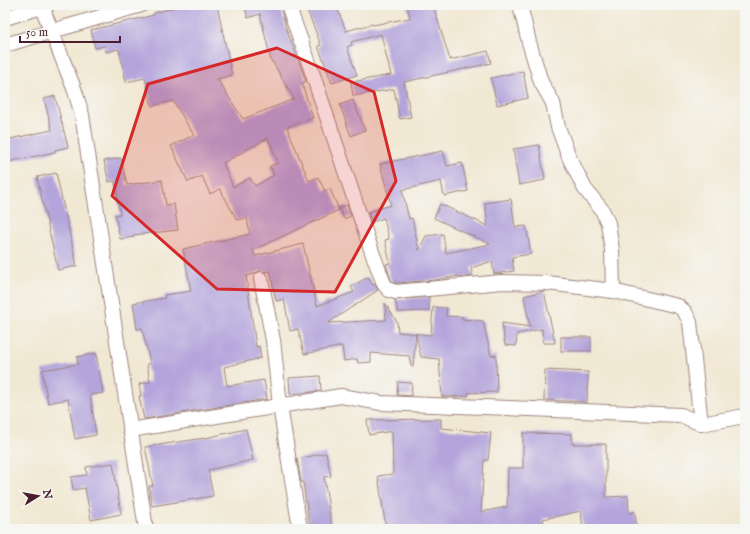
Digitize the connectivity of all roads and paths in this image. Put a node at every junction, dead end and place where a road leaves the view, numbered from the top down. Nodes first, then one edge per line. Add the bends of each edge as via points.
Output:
1 (141, 5) edge
2 (288, 5) edge
3 (520, 5) edge
4 (45, 6) edge
5 (5, 18) edge
6 (52, 31) junction
7 (5, 45) edge
8 (261, 279) dead end
9 (613, 291) junction
10 (280, 406) junction
11 (745, 416) edge
12 (701, 424) junction
13 (130, 430) junction
14 (146, 529) edge
15 (300, 529) edge

1 - 6 street
2 - 9 street via 372,252 384,284 390,290 396,292 502,282 547,283
3 - 9 street via 541,82 553,103 558,127 569,157 585,189 602,210 608,223 612,250
4 - 5 street
4 - 6 street
6 - 7 street
6 - 13 street via 82,116
8 - 10 street via 273,340
9 - 12 street via 669,303 685,312 690,322
10 - 12 street via 341,396 381,403 681,415
10 - 13 street
10 - 15 street
11 - 12 street
13 - 14 street

